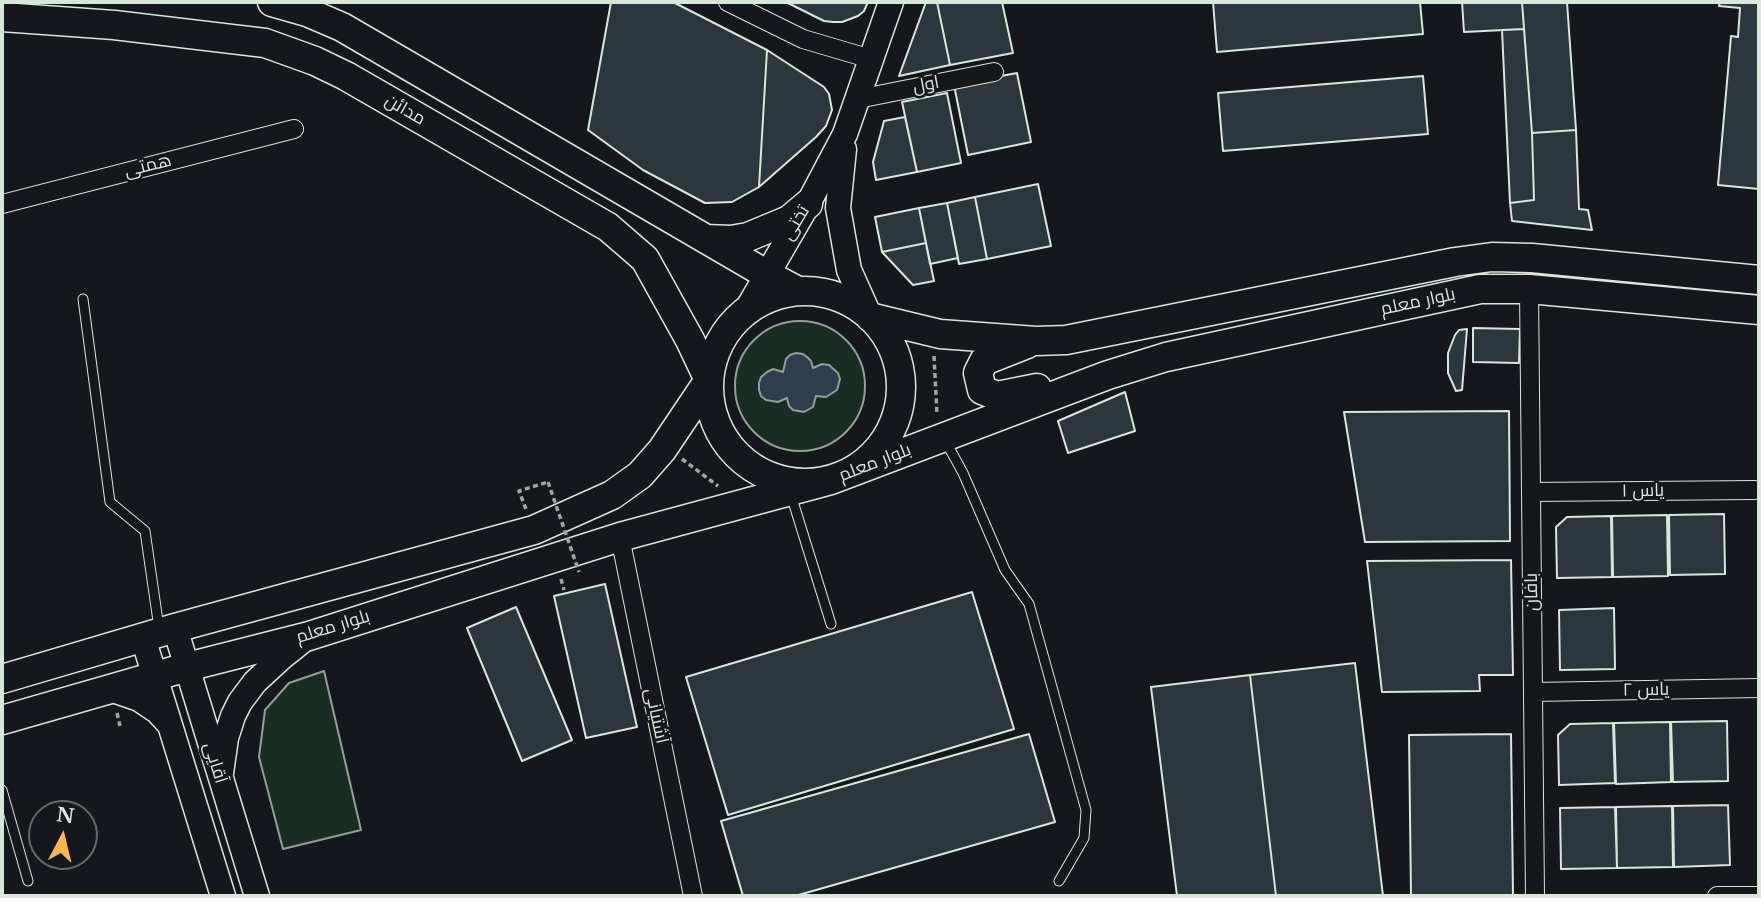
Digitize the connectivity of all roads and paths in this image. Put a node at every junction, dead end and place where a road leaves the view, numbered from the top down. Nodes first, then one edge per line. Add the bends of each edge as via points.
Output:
1 (272, 2) edge
2 (728, 2) edge
3 (891, 2) edge
4 (2, 17) edge
5 (871, 59) junction
6 (994, 72) dead end
7 (858, 99) junction
8 (295, 129) dead end
9 (845, 134) junction
10 (2, 204) edge
11 (808, 204) junction
12 (706, 239) junction
13 (766, 274) junction
14 (1759, 280) edge
15 (1529, 289) junction
16 (799, 292) junction
17 (83, 299) dead end
18 (1759, 310) edge
19 (746, 311) junction
20 (870, 317) junction
21 (940, 334) junction
22 (1036, 341) junction
23 (1108, 375) junction
24 (709, 380) junction
25 (943, 438) junction
26 (662, 450) junction
27 (831, 480) junction
28 (1755, 490) dead end
29 (519, 491) dead end
30 (790, 491) junction
31 (1531, 492) junction
32 (736, 505) junction
33 (620, 537) junction
34 (579, 572) dead end
35 (831, 624) dead end
36 (159, 633) junction
37 (309, 636) junction
38 (187, 667) junction
39 (155, 677) junction
40 (2, 679) edge
41 (1759, 688) edge
42 (110, 689) junction
43 (1533, 692) junction
44 (2, 720) edge
45 (170, 725) junction
46 (220, 780) junction
47 (2, 790) edge
48 (28, 881) dead end
49 (1059, 881) dead end
50 (223, 896) edge
51 (257, 896) edge
52 (693, 896) edge
53 (1535, 896) edge
54 (1717, 896) edge
55 (1759, 896) edge

1 - 12 main road via 342,27
2 - 5 street via 803,39
3 - 5 main road, تختی
4 - 24 main road, مدائن via 114,24 265,43 346,76 608,227 645,260
5 - 7 main road, تختی
6 - 7 street, اول
7 - 9 main road, تختی
8 - 10 street, همتی
9 - 11 main road, تختی
9 - 20 main road, تختی via 838,208 849,270
11 - 12 main road via 789,220 748,237
11 - 13 main road, تختی
12 - 13 main road
13 - 16 main road
13 - 19 main road, تختی
14 - 22 main road, بلوار معلم via 1532,258 1479,258 1066,340
15 - 18 main road, بلوار معلم
15 - 23 main road, بلوار معلم via 1452,294 1166,357
15 - 31 street, بافان
16 - 19 main road via 771,297
16 - 20 main road via 825,293
17 - 36 lane via 110,502 145,531
19 - 24 main road via 727,330
20 - 21 main road, بلوار معلم
20 - 27 main road via 887,336 897,359 899,410 890,433 874,454 855,470
21 - 22 main road, بلوار معلم
21 - 25 path via 934,354 936,411
22 - 23 main road via 984,361 978,373 982,390 997,396
23 - 25 main road, بلوار معلم
24 - 26 main road
24 - 27 main road via 712,411 724,439 744,461 771,477 800,483
25 - 27 main road, بلوار معلم
25 - 49 lane via 1005,570 1029,604 1086,810 1084,838
26 - 32 path via 683,459
26 - 36 main road via 640,475 612,495 534,530
27 - 30 main road, بلوار معلم
28 - 31 street, یاس ۱
29 - 34 path, bridge via 548,482
30 - 32 main road, بلوار معلم
30 - 35 lane
31 - 43 street, بافان
32 - 33 main road, بلوار معلم
33 - 37 main road, بلوار معلم
33 - 52 street, آشتیانی
36 - 38 main road, آقایی
36 - 39 main road, آقایی
36 - 40 main road
37 - 38 main road, بلوار معلم
37 - 46 main road via 281,657 240,702 226,738
38 - 39 main road, بلوار معلم
38 - 46 main road, آقایی
39 - 42 main road, بلوار معلم
39 - 45 main road, آقایی
41 - 43 street, یاس ۲
42 - 44 main road, بلوار معلم
42 - 45 main road via 139,699
43 - 53 street, بافان
45 - 50 main road, آقایی
46 - 51 main road, آقایی
47 - 48 lane
54 - 55 street

